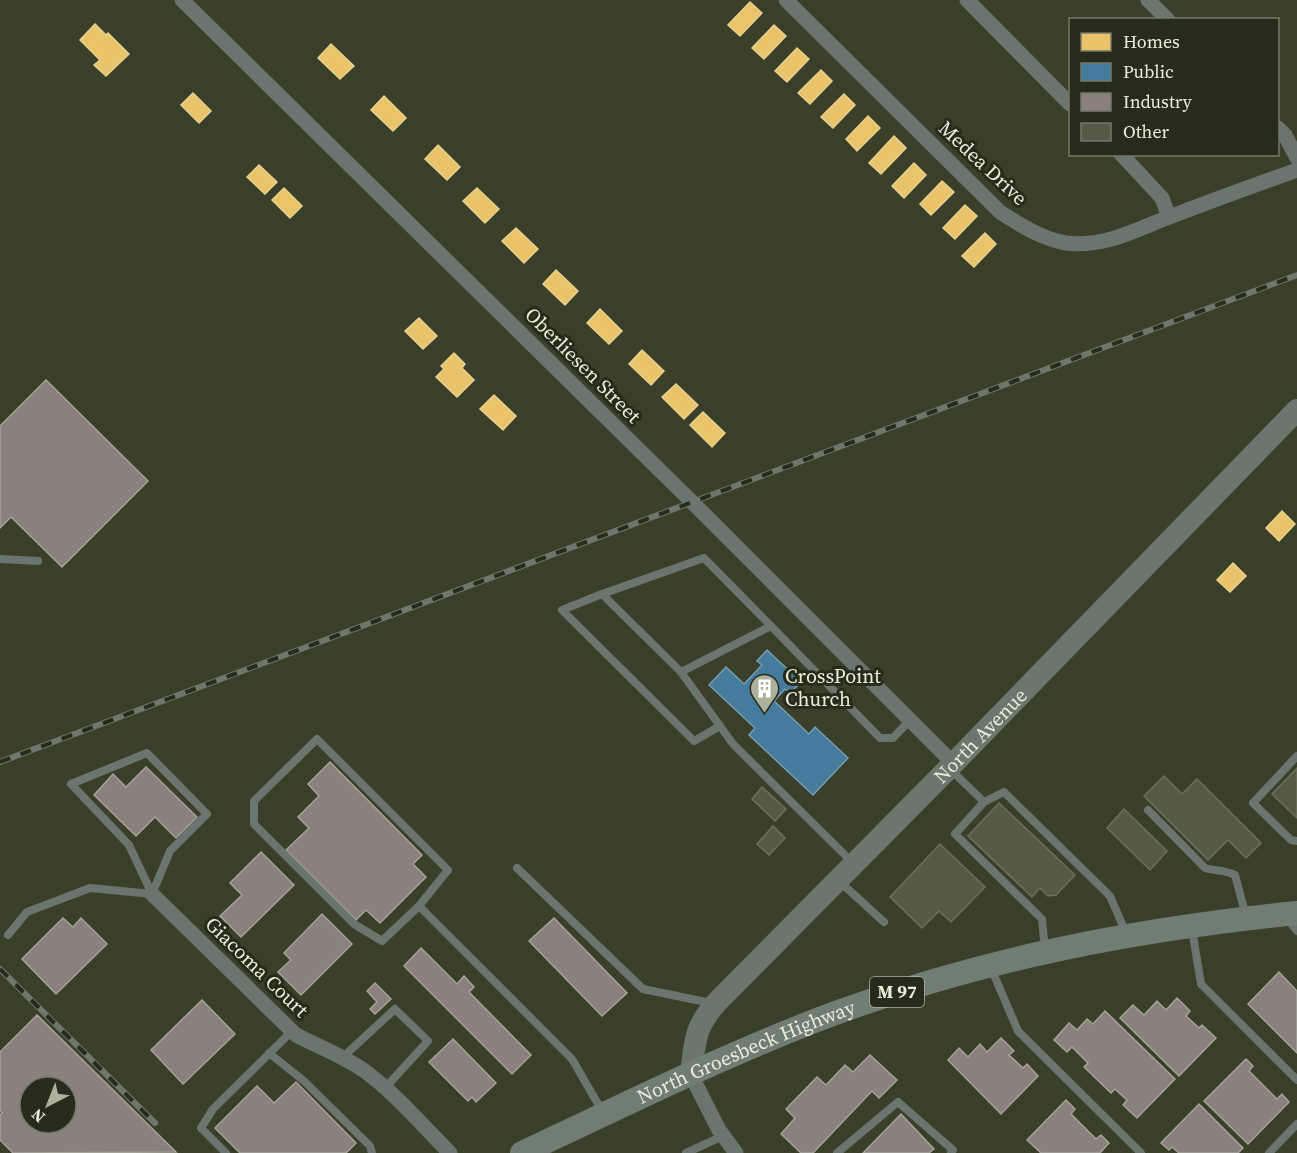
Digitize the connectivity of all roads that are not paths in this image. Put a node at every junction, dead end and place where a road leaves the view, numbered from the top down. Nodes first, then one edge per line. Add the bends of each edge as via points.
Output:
1 (182, 0) edge
2 (786, 0) edge
3 (967, 0) edge
4 (1148, 0) edge
5 (1166, 18) edge
6 (1069, 102) edge
7 (1279, 129) edge
8 (1123, 156) edge
9 (1297, 158) edge
10 (1297, 170) edge
11 (1169, 217) junction
12 (1297, 410) edge
13 (0, 559) edge
14 (38, 561) dead end
15 (602, 594) junction
16 (771, 626) junction
17 (681, 672) junction
18 (910, 720) junction
19 (720, 726) junction
20 (1297, 756) edge
21 (951, 765) junction
22 (984, 802) junction
23 (1148, 810) dead end
24 (1297, 841) edge
25 (517, 868) dead end
26 (846, 872) junction
27 (152, 894) junction
28 (419, 906) junction
29 (1246, 918) junction
30 (1293, 919) edge
31 (884, 922) dead end
32 (1191, 925) junction
33 (1127, 934) junction
34 (8, 935) dead end
35 (1045, 951) junction
36 (989, 965) junction
37 (715, 1003) junction
38 (292, 1031) junction
39 (269, 1053) junction
40 (343, 1057) junction
41 (691, 1075) junction
42 (1297, 1080) edge
43 (386, 1088) junction
44 (604, 1115) junction
45 (1297, 1124) edge
46 (723, 1136) junction
47 (953, 1152) edge
48 (225, 1153) edge
49 (372, 1153) edge
50 (450, 1153) edge
51 (522, 1153) edge
52 (686, 1153) edge
53 (736, 1153) edge
54 (837, 1153) edge
55 (1141, 1153) edge
56 (1269, 1153) edge

1 - 18 street, Oberliesen Street
2 - 11 street, Medea Drive via 1000,212 1018,224 1059,241 1094,243
3 - 6 street
4 - 5 street
7 - 9 street
8 - 11 street via 1162,198
10 - 11 street, Medea Drive
12 - 21 main road, North Avenue
13 - 14 lane
15 - 16 lane via 704,558
15 - 17 lane
15 - 19 lane via 562,610 694,741
16 - 17 lane
16 - 18 lane via 880,738 893,738
17 - 19 lane
18 - 21 street, Oberliesen Street
19 - 26 lane
20 - 24 lane via 1253,803 1291,840
21 - 22 lane
21 - 26 main road, North Avenue
22 - 33 lane via 1004,792 1110,896
22 - 35 lane via 955,834 1042,919
23 - 29 lane via 1205,868 1235,875
25 - 37 lane via 643,989
26 - 31 lane
26 - 37 main road, North Avenue
27 - 27 lane via 129,845 70,784 147,753 207,814 170,851
27 - 34 lane via 90,888 27,912
27 - 38 street, Giacoma Court
28 - 28 lane via 382,941 354,924 254,824 254,801 317,739 448,870
28 - 44 lane via 573,1059
29 - 30 main road, North Groesbeck Highway / M 97
29 - 32 main road, North Groesbeck Highway / M 97
32 - 33 main road, North Groesbeck Highway / M 97
32 - 42 lane via 1201,984
33 - 35 main road, North Groesbeck Highway / M 97
35 - 36 main road, North Groesbeck Highway / M 97
36 - 41 main road, North Groesbeck Highway / M 97 via 840,1012
36 - 55 lane via 1018,1031
37 - 41 main road, North Avenue via 699,1024
38 - 39 lane
38 - 40 street, Giacoma Court
39 - 48 lane via 213,1109 201,1128
39 - 49 lane via 304,1081 370,1146
40 - 43 street, Giacoma Court
40 - 43 lane via 395,1009 428,1041
41 - 44 main road, North Groesbeck Highway / M 97
41 - 46 street
43 - 50 street, Giacoma Court
44 - 51 main road, North Groesbeck Highway / M 97
45 - 56 lane
46 - 52 lane
46 - 53 street
47 - 54 lane via 898,1102

